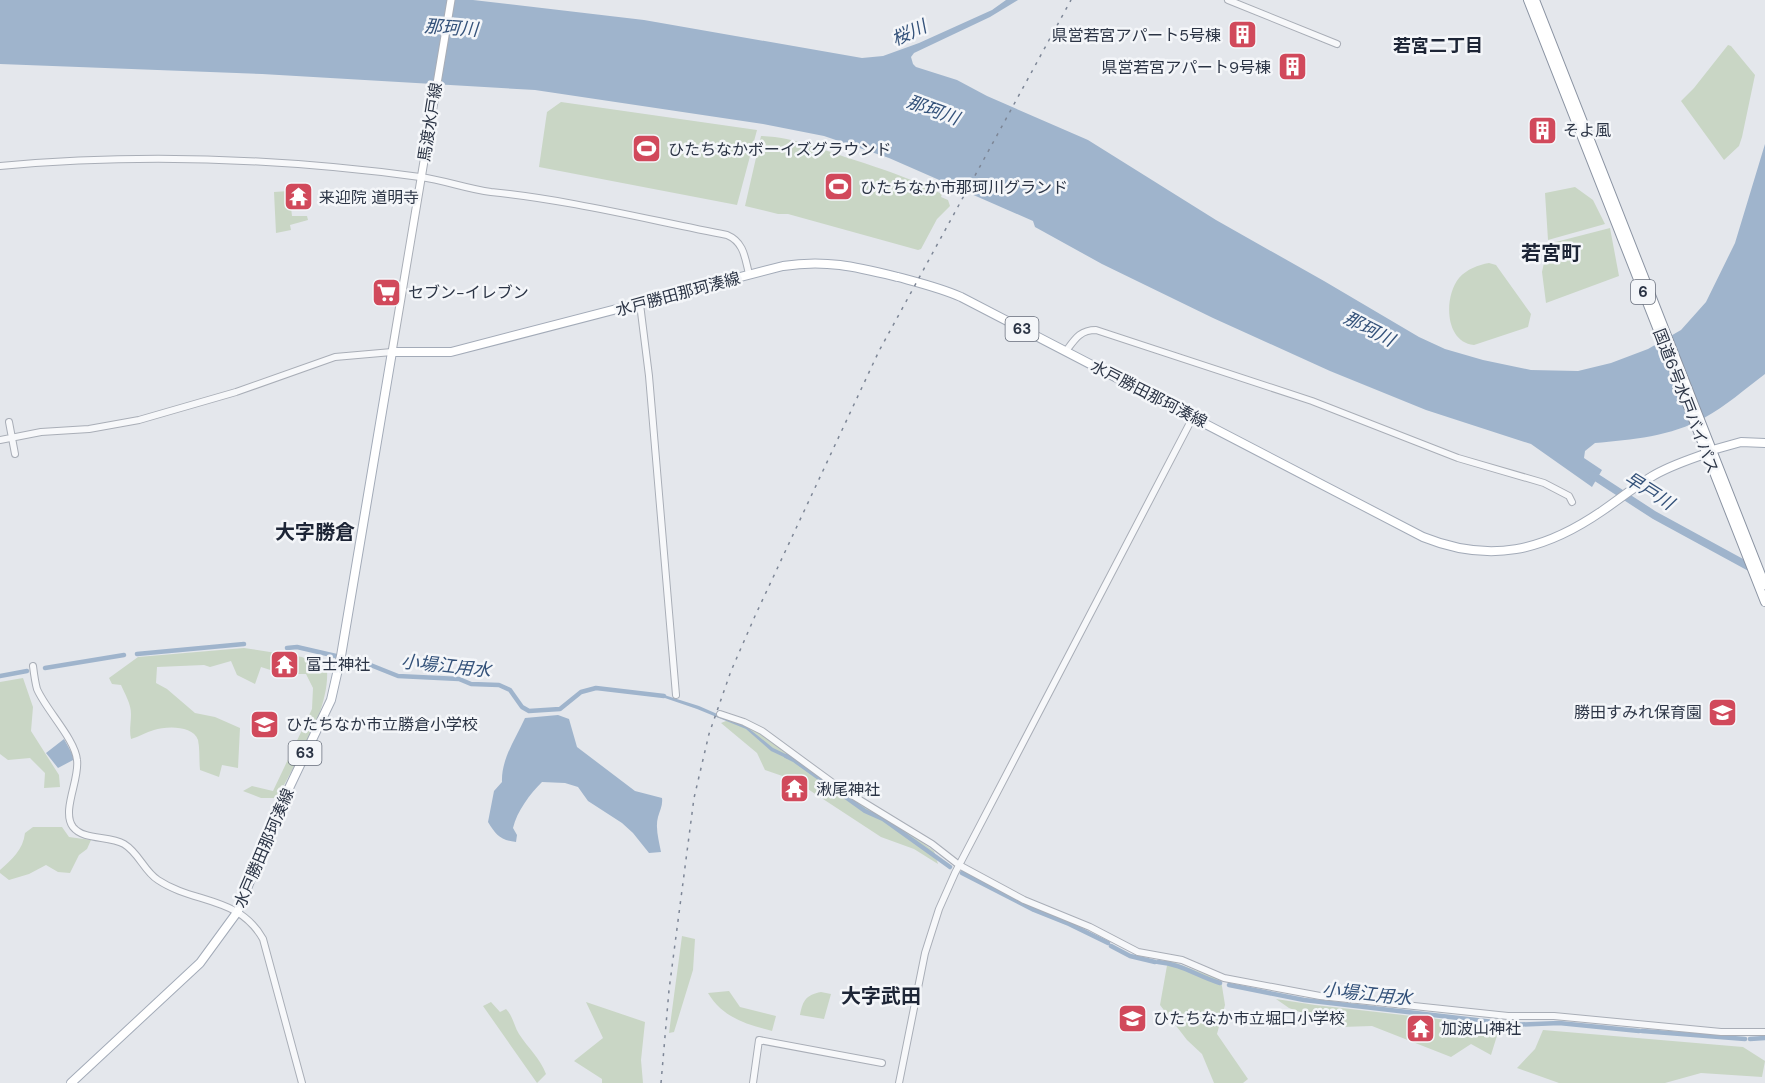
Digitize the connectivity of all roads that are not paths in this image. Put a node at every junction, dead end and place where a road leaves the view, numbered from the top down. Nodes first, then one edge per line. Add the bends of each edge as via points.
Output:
1 (451, 0) edge
2 (1227, 0) edge
3 (1528, 0) edge
4 (1535, 0) edge
5 (1337, 44) dead end
6 (1587, 141) junction
7 (0, 166) edge
8 (421, 177) junction
9 (750, 274) junction
10 (640, 304) junction
11 (392, 351) junction
12 (1066, 351) junction
13 (1193, 417) junction
14 (9, 422) dead end
15 (12, 436) junction
16 (0, 440) edge
17 (1705, 441) junction
18 (1765, 443) edge
19 (1716, 449) dead end
20 (15, 454) dead end
21 (1702, 455) dead end
22 (1572, 502) dead end
23 (1762, 585) edge
24 (1765, 602) edge
25 (33, 666) dead end
26 (676, 695) dead end
27 (720, 714) dead end
28 (960, 865) junction
29 (238, 911) junction
30 (1765, 1032) edge
31 (882, 1063) dead end
32 (71, 1083) edge
33 (302, 1083) edge
34 (753, 1083) edge
35 (899, 1083) edge

1 - 8 main road, 馬渡水戸線
2 - 5 street
3 - 6 highway, 国道6号水戸バイパス / 6
4 - 6 highway, 国道6号水戸バイパス / 6
6 - 17 highway, 国道6号水戸バイパス / 6
7 - 8 street via 82,159 227,159
8 - 9 street via 727,235 742,248
8 - 11 main road, 馬渡水戸線
9 - 10 main road, 水戸勝田那珂湊線 / 63
9 - 12 main road, 水戸勝田那珂湊線 / 63 via 801,263 850,265 948,291
10 - 11 main road, 水戸勝田那珂湊線 / 63 via 451,352
10 - 26 street
11 - 15 street via 335,357 236,392 139,420
11 - 29 main road, 水戸勝田那珂湊線 / 63 via 331,700 280,807
12 - 13 main road, 水戸勝田那珂湊線 / 63
12 - 22 street via 1080,333 1096,330 1312,401 1458,458 1544,483 1569,496
13 - 21 main road, 水戸勝田那珂湊線 / 63 via 1424,537 1466,550 1498,552 1538,545 1560,536 1658,473
13 - 28 street
14 - 15 street
15 - 16 street
15 - 20 street
17 - 23 highway, 国道6号水戸バイパス / 6 via 1753,553
17 - 23 highway, 国道6号水戸バイパス / 6 via 1743,548
18 - 19 main road via 1741,442
23 - 24 highway, 国道6号水戸バイパス / 6
25 - 29 street via 37,687 77,760 69,816 74,828 86,835 123,843 159,881
27 - 28 street via 762,731 837,786 908,828
28 - 30 street via 1024,900 1138,952 1182,960 1235,980 1320,996 1508,1016
28 - 35 street via 927,945
29 - 32 main road, 水戸勝田那珂湊線 / 63 via 200,963
29 - 33 street via 263,939
31 - 34 street via 759,1040

